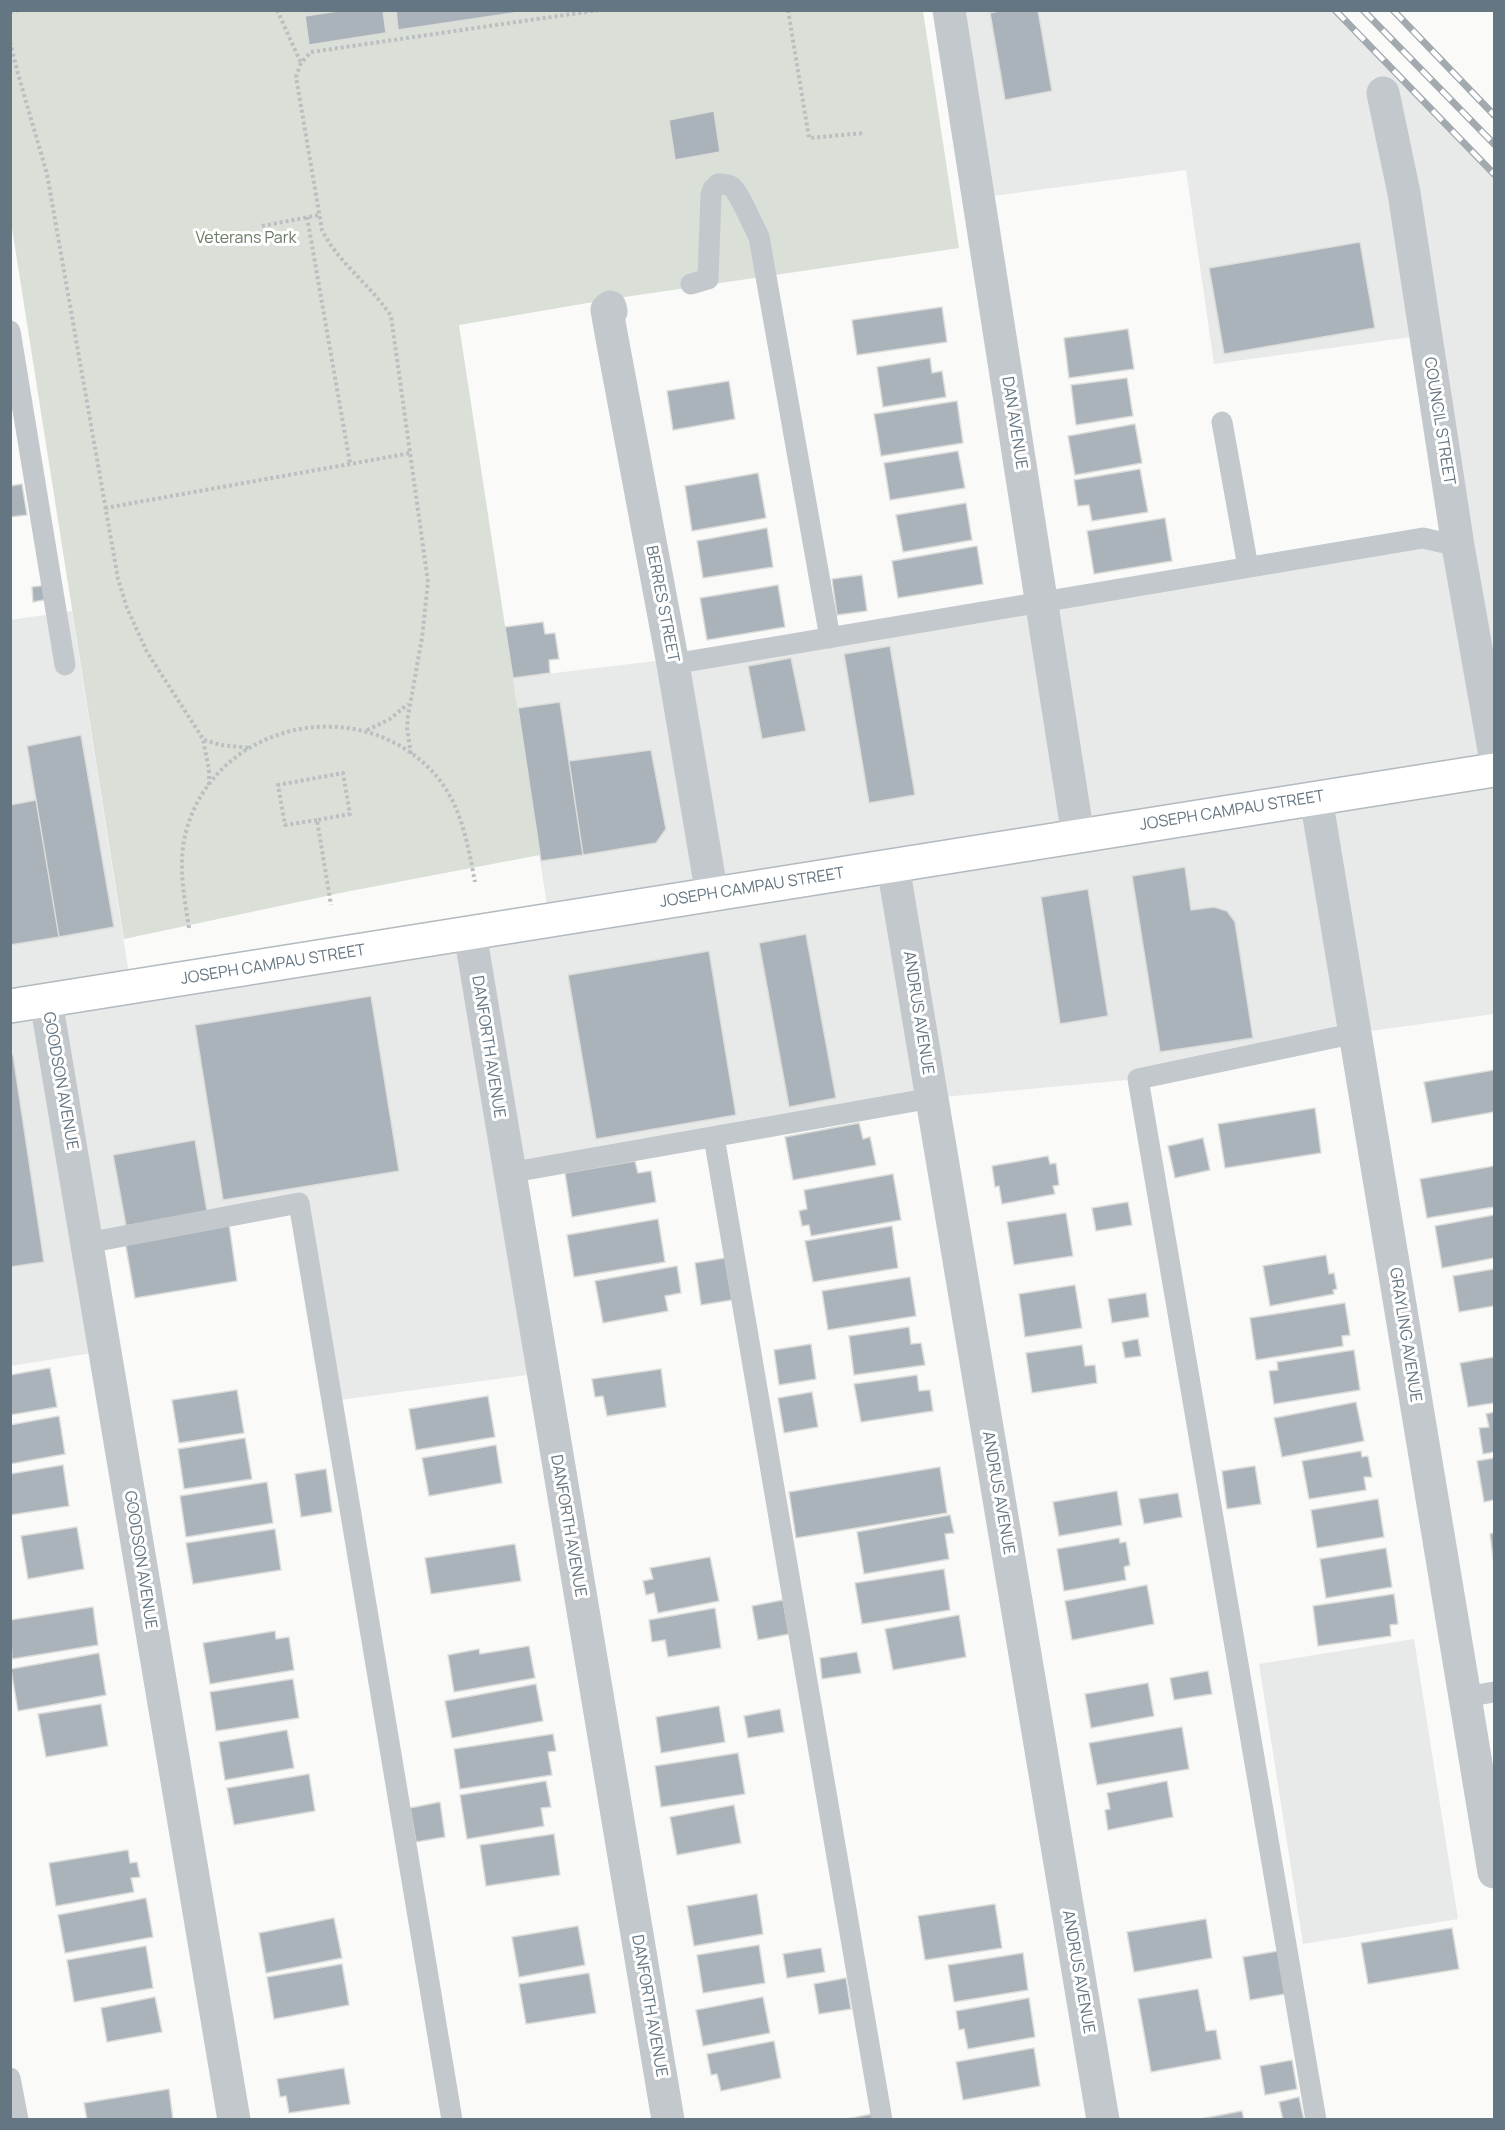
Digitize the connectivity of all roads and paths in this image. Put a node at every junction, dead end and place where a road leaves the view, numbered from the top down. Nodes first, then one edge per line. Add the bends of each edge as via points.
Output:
1 (19, 10) edge
2 (276, 10) edge
3 (599, 10) edge
4 (788, 10) edge
5 (949, 10) edge
6 (10, 12) edge
7 (10, 42) edge
8 (301, 63) junction
9 (1383, 93) dead end
10 (864, 133) dead end
11 (319, 215) junction
12 (307, 217) junction
13 (262, 226) dead end
14 (691, 284) dead end
15 (608, 314) dead end
16 (10, 331) edge
17 (1222, 422) dead end
18 (411, 453) junction
19 (350, 463) junction
20 (105, 508) junction
21 (1458, 546) junction
22 (1248, 567) junction
23 (1042, 602) junction
24 (830, 638) junction
25 (673, 664) junction
26 (65, 665) dead end
27 (409, 704) junction
28 (366, 730) junction
29 (203, 739) junction
30 (249, 748) junction
31 (1494, 750) edge
32 (411, 754) junction
33 (1494, 770) edge
34 (209, 786) junction
35 (1316, 798) junction
36 (316, 820) junction
37 (1078, 836) junction
38 (893, 866) junction
39 (475, 882) dead end
40 (712, 895) junction
41 (331, 905) dead end
42 (189, 928) dead end
43 (470, 933) junction
44 (46, 1001) junction
45 (10, 1006) edge
46 (1356, 1033) junction
47 (932, 1098) junction
48 (714, 1137) junction
49 (508, 1173) junction
50 (87, 1243) junction
51 (1480, 1694) edge
52 (1494, 1872) edge
53 (10, 2078) edge
54 (18, 2120) edge
55 (234, 2120) edge
56 (452, 2120) edge
57 (668, 2120) edge
58 (882, 2120) edge
59 (1103, 2120) edge
60 (1316, 2120) edge

1 - 6 path
2 - 8 path
3 - 8 path via 311,52
4 - 10 path via 809,138
5 - 23 street, DAN AVENUE
7 - 20 path via 47,174
8 - 11 path via 296,77 298,96
9 - 21 street, COUNCIL STREET via 1404,194
11 - 12 path
11 - 18 path via 330,245 391,316
12 - 13 path
12 - 19 path
14 - 24 lane via 708,279 711,195 718,184 727,184 732,186 759,237
15 - 25 street, BERRES STREET
16 - 26 lane
17 - 22 lane
18 - 19 path
18 - 27 path via 428,582
19 - 20 path
20 - 29 path via 127,608 147,652
21 - 22 lane via 1423,538
21 - 31 street, COUNCIL STREET
22 - 23 lane
23 - 24 lane
23 - 37 street, DAN AVENUE
24 - 25 lane
25 - 40 street, BERRES STREET
27 - 28 path via 390,719
27 - 32 path via 406,728
28 - 30 path via 316,725 272,736
28 - 32 path
29 - 30 path
29 - 34 path
30 - 34 path via 216,775
32 - 39 path via 428,766 457,808
33 - 35 street, JOSEPH CAMPAU STREET
34 - 42 path via 186,829 180,868
35 - 37 street, JOSEPH CAMPAU STREET
35 - 46 street, GRAYLING AVENUE
36 - 36 path via 350,814 343,773 278,785 285,825
36 - 41 path
37 - 38 street, JOSEPH CAMPAU STREET
38 - 40 street, JOSEPH CAMPAU STREET
38 - 47 street, ANDRUS AVENUE
40 - 43 street, JOSEPH CAMPAU STREET
43 - 44 street, JOSEPH CAMPAU STREET
43 - 49 street, DANFORTH AVENUE
44 - 45 street, JOSEPH CAMPAU STREET
44 - 50 street, GOODSON AVENUE
46 - 51 street, GRAYLING AVENUE
46 - 60 lane via 1138,1079
47 - 48 lane
47 - 59 street, ANDRUS AVENUE
48 - 49 lane
48 - 58 lane
49 - 57 street, DANFORTH AVENUE
50 - 55 street, GOODSON AVENUE
50 - 56 lane via 299,1203
51 - 52 street, GRAYLING AVENUE
53 - 54 lane

